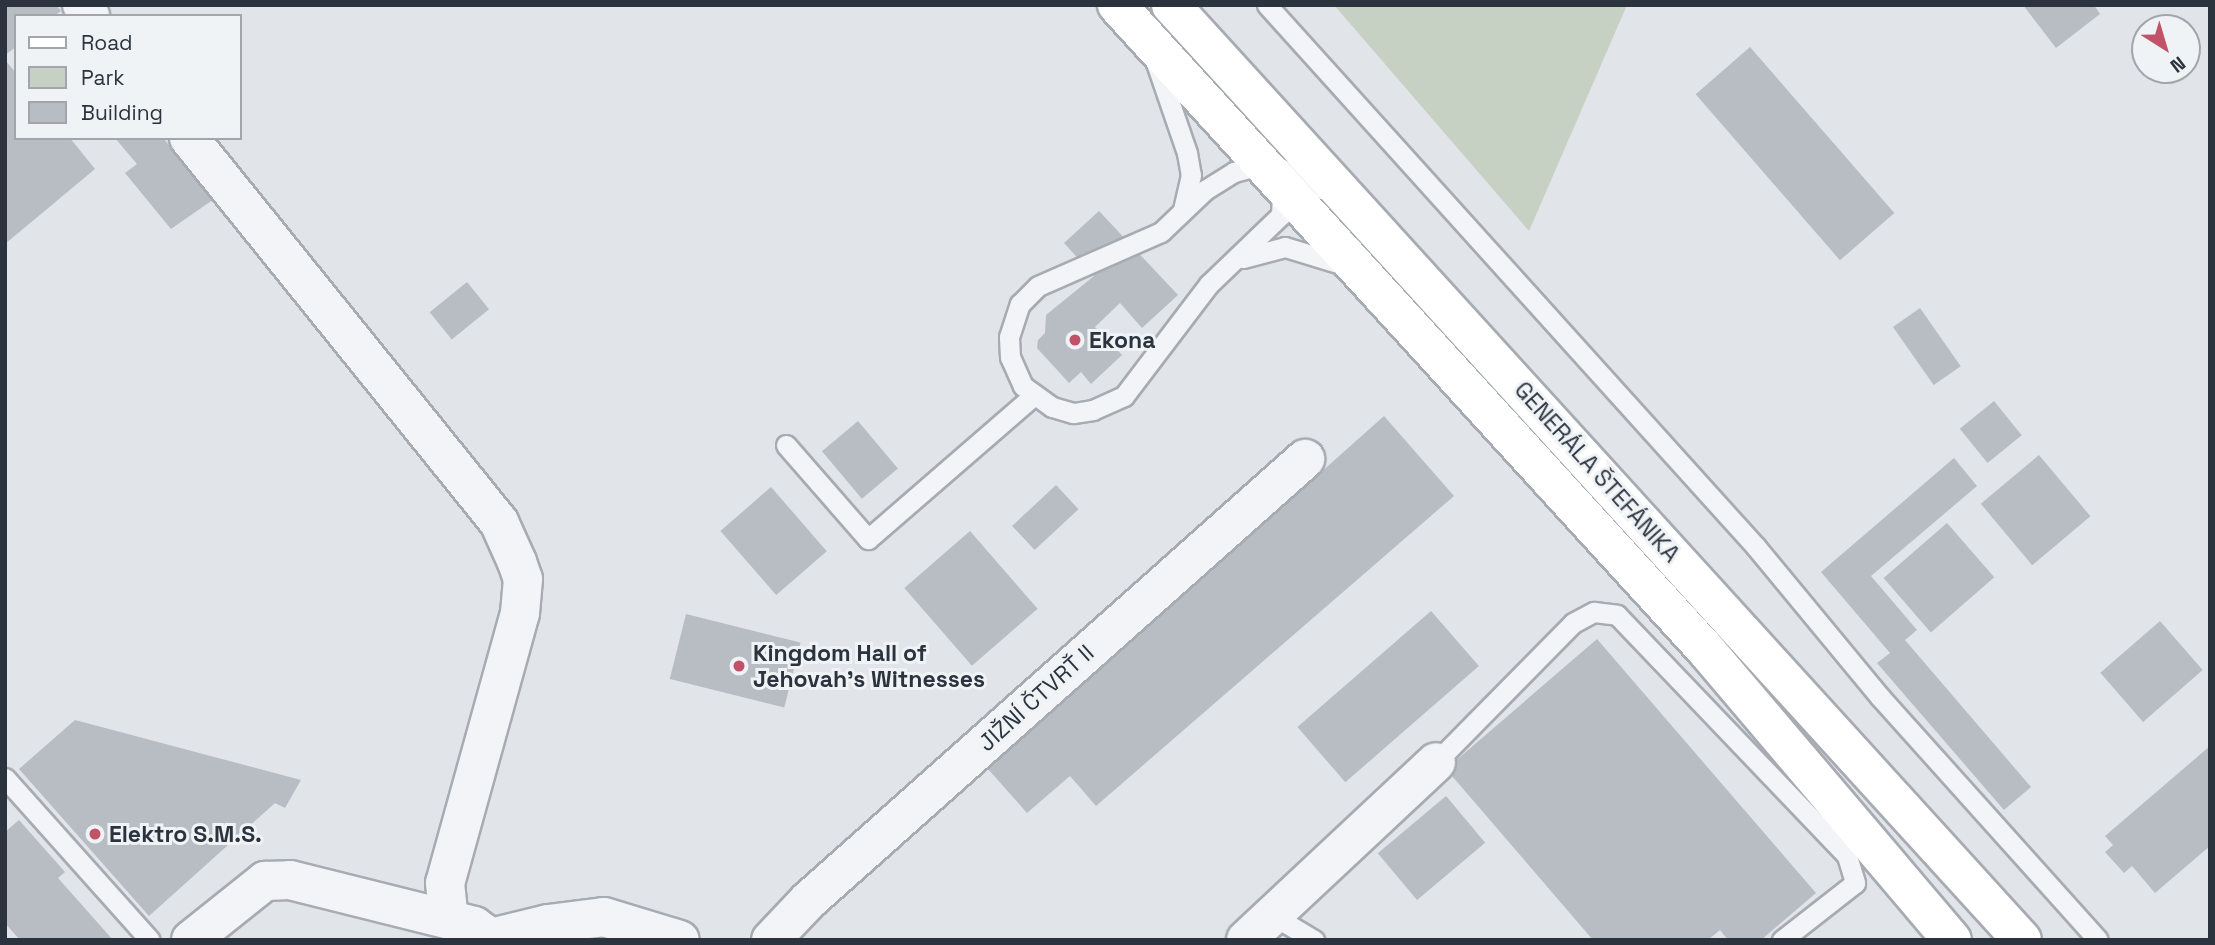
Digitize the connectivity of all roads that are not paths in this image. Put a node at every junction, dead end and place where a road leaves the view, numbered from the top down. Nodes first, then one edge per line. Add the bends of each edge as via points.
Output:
1 (1117, 5) edge
2 (1267, 5) edge
3 (1174, 9) edge
4 (1148, 40) junction
5 (191, 140) edge
6 (1275, 173) junction
7 (1182, 213) junction
8 (1396, 252) junction
9 (1230, 265) junction
10 (1367, 279) junction
11 (1033, 396) junction
12 (786, 445) dead end
13 (1305, 459) dead end
14 (1436, 762) joint
15 (5, 778) edge
16 (449, 919) junction
17 (1260, 928) edge
18 (539, 932) edge
19 (150, 940) edge
20 (191, 940) edge
21 (680, 940) edge
22 (771, 940) edge
23 (1314, 940) edge
24 (1782, 940) edge
25 (1952, 940) edge
26 (2022, 940) edge
27 (2098, 940) edge

1 - 4 main road, GENERÁLA ŠTEFÁNIKA
2 - 27 lane via 1756,547 1880,697
3 - 6 lane via 1253,109 1272,140
3 - 8 main road, GENERÁLA ŠTEFÁNIKA
4 - 6 main road, GENERÁLA ŠTEFÁNIKA
4 - 7 lane via 1191,175
5 - 16 street via 499,522 523,579 520,613 444,883
6 - 7 lane via 1234,172 1205,190
6 - 8 lane via 1315,184
6 - 9 lane via 1281,215
6 - 10 main road, GENERÁLA ŠTEFÁNIKA
7 - 11 lane via 1161,232 1049,280 1028,294 1014,315 1010,357
8 - 26 main road, GENERÁLA ŠTEFÁNIKA
9 - 10 lane via 1270,248 1293,248 1337,261
9 - 11 lane via 1209,284 1133,386 1113,403 1073,412
10 - 25 main road, GENERÁLA ŠTEFÁNIKA via 1706,650
11 - 12 lane via 868,539
13 - 22 street, JIŽNÍ ČTVRŤ II via 809,900
14 - 17 street
14 - 24 lane via 1573,623 1594,612 1617,615 1847,856 1855,883
15 - 19 lane
16 - 18 street via 474,926 491,938
16 - 20 street via 290,880 265,881
17 - 23 lane
18 - 21 street via 604,918

